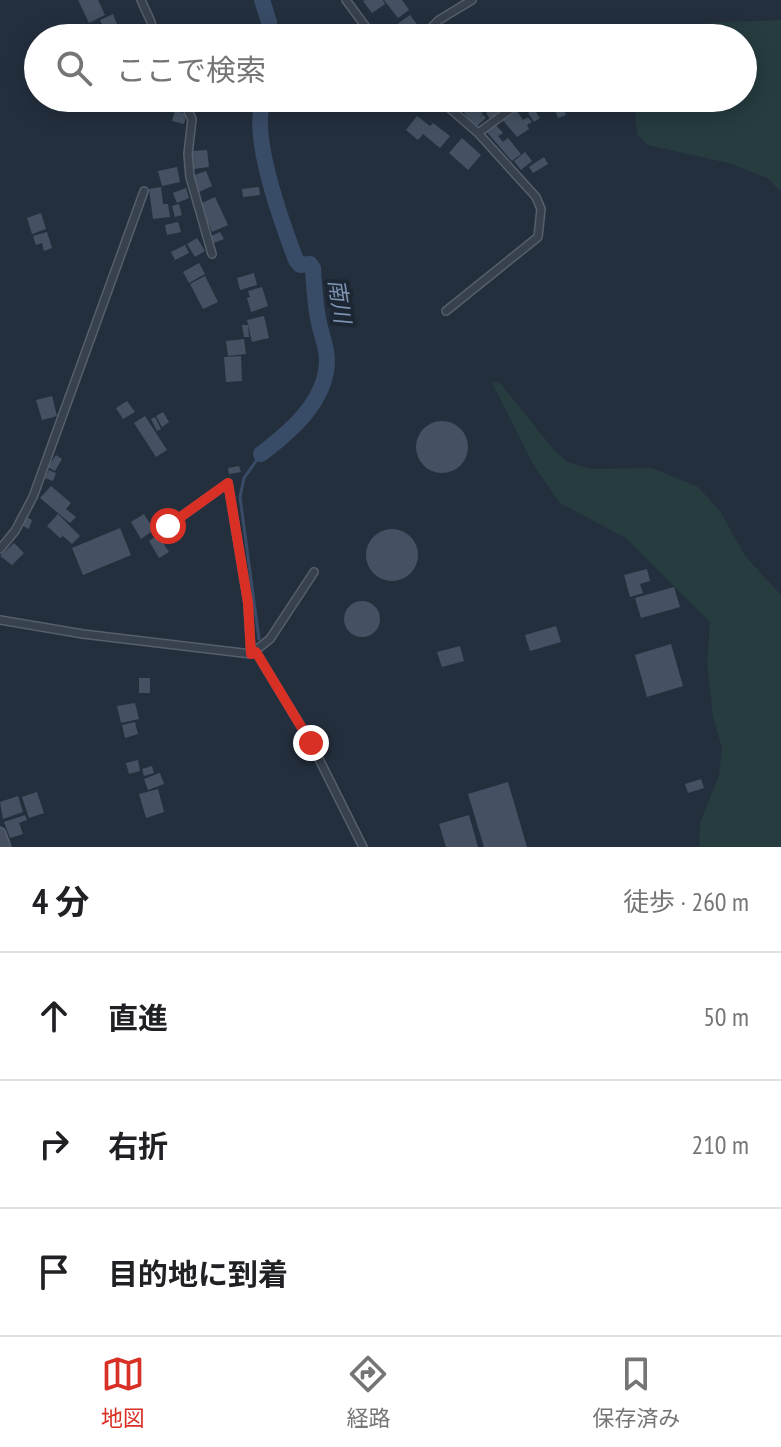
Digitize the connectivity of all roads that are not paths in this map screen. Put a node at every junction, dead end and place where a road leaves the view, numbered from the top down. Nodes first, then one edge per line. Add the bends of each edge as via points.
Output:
1 (141, 0) edge
2 (346, 0) edge
3 (472, 0) edge
4 (151, 24) edge
5 (364, 24) edge
6 (435, 24) edge
7 (189, 112) edge
8 (454, 112) edge
9 (507, 112) edge
10 (478, 133) junction
11 (144, 191) dead end
12 (212, 254) dead end
13 (446, 311) dead end
14 (168, 526) dead end
15 (0, 549) edge
16 (314, 572) dead end
17 (0, 620) edge
18 (254, 653) junction
19 (0, 833) edge
20 (5, 847) edge
21 (363, 847) edge

1 - 4 street
2 - 5 street
3 - 6 street
7 - 12 street via 190,177
8 - 10 street
9 - 10 street
10 - 13 street via 536,197 541,209 538,237
11 - 15 street via 33,497
14 - 18 street via 228,483
16 - 18 street via 270,639
17 - 18 street
18 - 21 street via 311,743
19 - 20 street

